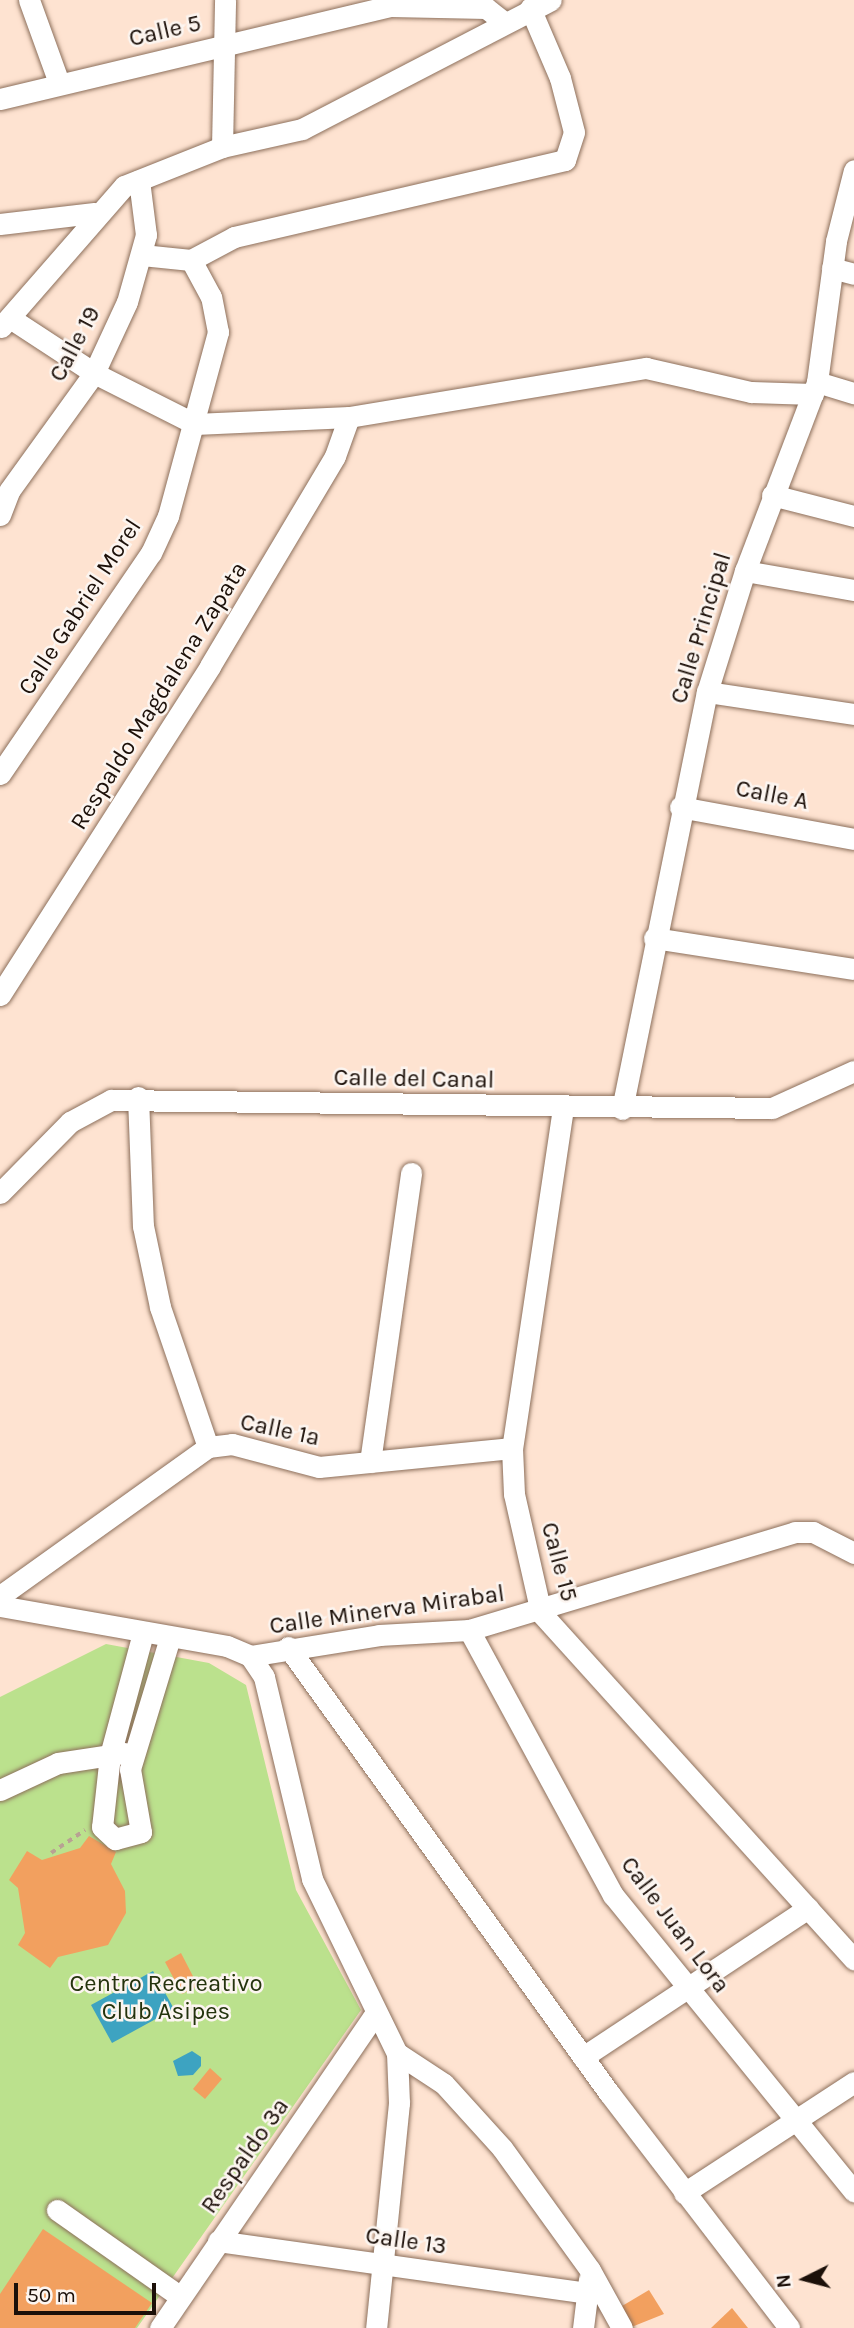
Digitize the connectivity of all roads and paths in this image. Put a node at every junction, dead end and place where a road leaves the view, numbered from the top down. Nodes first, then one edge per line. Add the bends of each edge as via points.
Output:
1 (29, 0) edge
2 (225, 0) edge
3 (551, 0) edge
4 (530, 8) junction
5 (504, 22) junction
6 (225, 44) junction
7 (59, 83) junction
8 (0, 99) edge
9 (222, 147) junction
10 (854, 170) edge
11 (139, 180) junction
12 (850, 202) edge
13 (94, 213) junction
14 (0, 224) edge
15 (142, 255) junction
16 (191, 260) junction
17 (832, 268) junction
18 (854, 274) edge
19 (5, 323) edge
20 (94, 373) junction
21 (815, 388) junction
22 (854, 393) edge
23 (349, 417) junction
24 (194, 424) junction
25 (772, 495) junction
26 (0, 515) edge
27 (854, 516) edge
28 (745, 571) junction
29 (854, 590) edge
30 (707, 692) junction
31 (854, 714) edge
32 (0, 774) edge
33 (680, 807) junction
34 (854, 839) edge
35 (654, 938) junction
36 (854, 969) edge
37 (0, 995) edge
38 (854, 1071) edge
39 (138, 1097) junction
40 (563, 1108) junction
41 (622, 1109) junction
42 (8, 1169) edge
43 (411, 1173) dead end
44 (0, 1193) edge
45 (208, 1447) junction
46 (512, 1448) junction
47 (370, 1462) junction
48 (854, 1553) edge
49 (0, 1596) edge
50 (0, 1606) edge
51 (541, 1613) junction
52 (469, 1630) junction
53 (143, 1633) junction
54 (170, 1637) junction
55 (288, 1647) junction
56 (250, 1656) junction
57 (132, 1752) junction
58 (110, 1755) junction
59 (0, 1790) edge
60 (101, 1819) junction
61 (51, 1853) dead end
62 (808, 1908) junction
63 (854, 1959) edge
64 (688, 1987) junction
65 (375, 2014) junction
66 (397, 2053) junction
67 (583, 2057) junction
68 (854, 2082) edge
69 (796, 2121) junction
70 (854, 2192) edge
71 (684, 2193) junction
72 (57, 2210) dead end
73 (218, 2241) junction
74 (380, 2264) junction
75 (590, 2270) junction
76 (587, 2293) junction
77 (181, 2297) junction
78 (160, 2328) edge
79 (376, 2328) edge
80 (583, 2328) edge
81 (622, 2328) edge
82 (789, 2328) edge

1 - 7 street
2 - 6 street
3 - 4 street
4 - 5 street
4 - 16 street via 561,78 574,132 565,160 234,237
5 - 6 street, Calle 5 via 486,8 390,6
5 - 9 street via 302,129
6 - 7 street, Calle 5
6 - 9 street
7 - 8 street, Calle 5
9 - 11 street
10 - 12 street, Calle Principal
11 - 13 street
11 - 15 street, Calle 19
12 - 17 street, Calle Principal
13 - 14 street
13 - 19 street
15 - 16 street
15 - 20 street, Calle 19
16 - 24 street, Calle Gabriel Morel via 211,297 218,331
17 - 18 street
17 - 21 street, Calle Principal
19 - 20 street
20 - 24 street
20 - 26 street, Calle 19 via 9,491
21 - 22 street
21 - 23 street via 727,388 646,368
21 - 25 street, Calle Principal
23 - 24 street
23 - 37 street, Respaldo Magdalena Zapata via 335,456 210,666
24 - 32 street, Calle Gabriel Morel via 151,552
25 - 27 street
25 - 28 street, Calle Principal
28 - 29 street
28 - 30 street, Calle Principal
30 - 31 street
30 - 33 street, Calle Principal
33 - 34 street, Calle A
33 - 35 street, Calle Principal
35 - 36 street
35 - 41 street, Calle Principal
38 - 41 street, Calle del Canal via 772,1108
39 - 40 street, Calle del Canal
39 - 42 street, Calle del Canal via 111,1100 70,1122
39 - 45 street via 143,1226 160,1307
40 - 41 street, Calle del Canal
40 - 46 street, Calle 15
42 - 44 street, Calle del Canal
43 - 47 street
45 - 47 street, Calle 1ª via 232,1444 319,1467
45 - 49 street, Calle 1ª
46 - 47 street, Calle 1ª
46 - 51 street, Calle 15 via 514,1494
48 - 51 street, Calle Minerva Mirabal via 813,1532 794,1532
50 - 53 street, Calle Minerva Mirabal
51 - 52 street, Calle Minerva Mirabal
51 - 62 street, Calle 15
52 - 55 street, Calle Minerva Mirabal
52 - 64 street, Calle Juan Lora via 613,1895
53 - 54 street, Calle Minerva Mirabal
53 - 58 street
54 - 56 street, Calle Minerva Mirabal
54 - 57 street
55 - 56 street, Calle Minerva Mirabal
55 - 67 street
56 - 65 street via 264,1676 312,1879
57 - 58 street
57 - 60 street via 141,1832 115,1839 104,1834
58 - 59 street via 58,1763
58 - 60 street
60 - 61 path
62 - 63 street, Calle 15
62 - 64 street
64 - 67 street
64 - 69 street, Calle Juan Lora
65 - 66 street
65 - 73 street, Respaldo 3ª
66 - 74 street via 399,2103
66 - 75 street via 444,2084 494,2139
67 - 71 street
68 - 69 street
69 - 70 street, Calle Juan Lora
69 - 71 street
71 - 82 street
72 - 77 street
73 - 74 street, Calle 13
73 - 77 street, Respaldo 3ª
74 - 76 street, Calle 13
74 - 79 street
75 - 76 street
75 - 81 street
76 - 80 street
77 - 78 street, Respaldo 3ª

